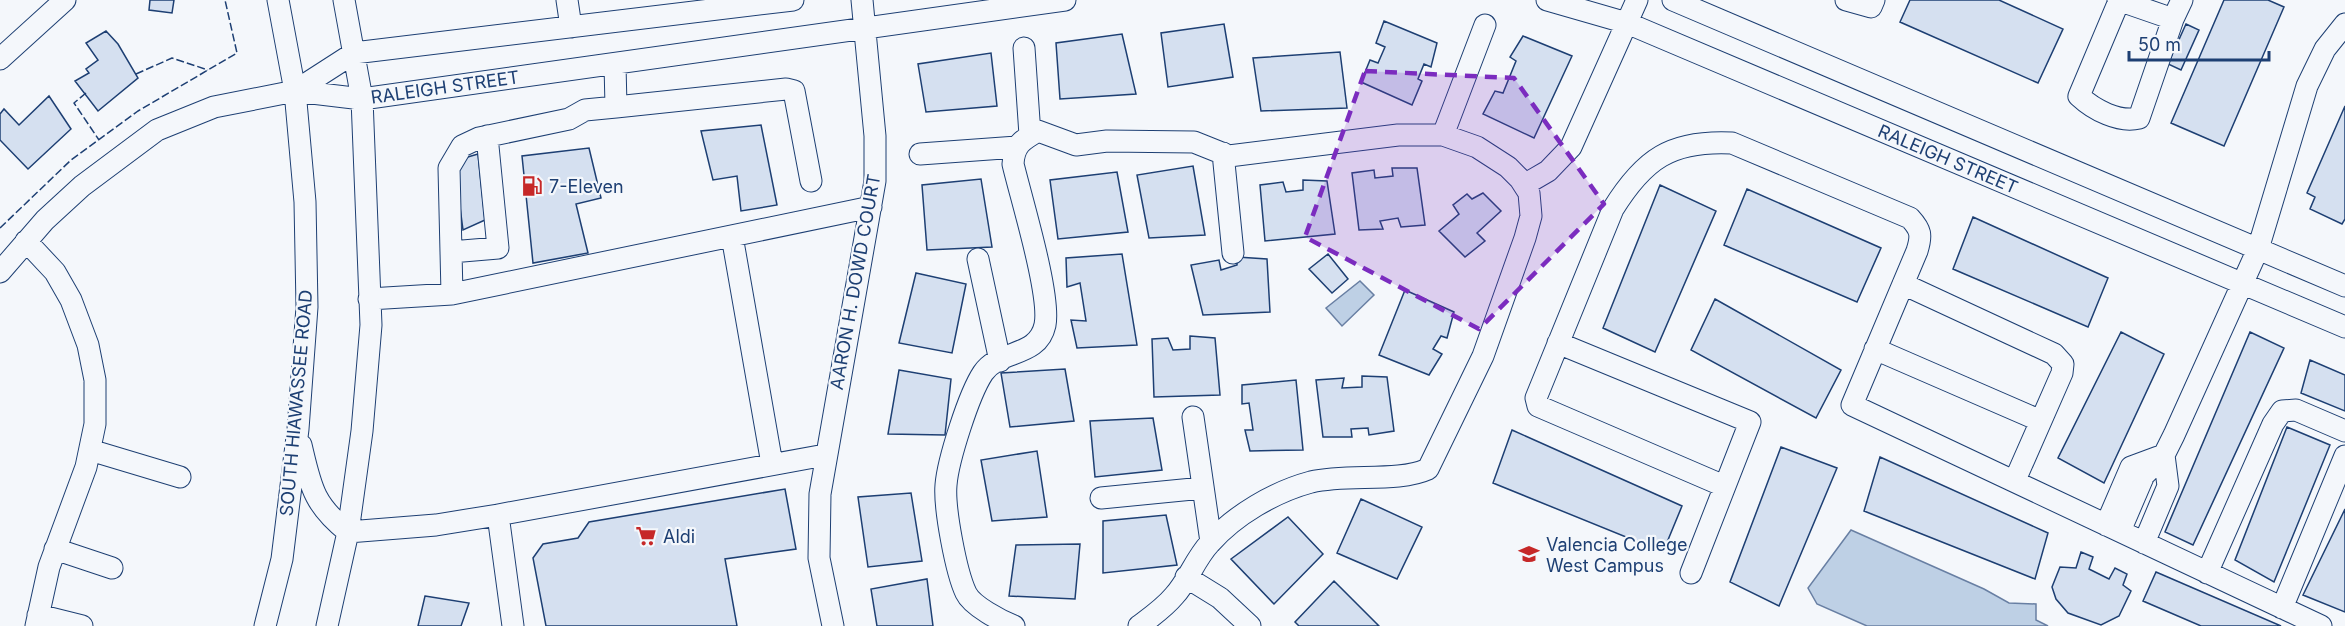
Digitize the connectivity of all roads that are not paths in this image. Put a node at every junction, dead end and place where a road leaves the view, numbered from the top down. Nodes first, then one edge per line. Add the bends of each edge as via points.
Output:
1 (64, 0) edge
2 (278, 0) edge
3 (344, 0) edge
4 (567, 0) edge
5 (793, 0) edge
6 (862, 0) edge
7 (1065, 0) edge
8 (1547, 0) edge
9 (1637, 0) edge
10 (1673, 0) edge
11 (1846, 0) edge
12 (1874, 0) edge
13 (2118, 0) edge
14 (2182, 0) edge
15 (2173, 20) junction
16 (1627, 23) junction
17 (2345, 24) edge
18 (1485, 25) dead end
19 (571, 27) junction
20 (866, 29) junction
21 (1024, 48) dead end
22 (354, 53) junction
23 (0, 60) edge
24 (615, 64) junction
25 (295, 91) junction
26 (362, 99) junction
27 (616, 107) junction
28 (1443, 135) junction
29 (487, 136) junction
30 (1024, 141) junction
31 (1223, 153) junction
32 (920, 154) dead end
33 (811, 181) dead end
34 (1524, 185) junction
35 (871, 207) junction
36 (732, 236) junction
37 (26, 241) junction
38 (2258, 249) junction
39 (451, 252) junction
40 (1233, 253) dead end
41 (978, 260) dead end
42 (0, 272) edge
43 (2241, 282) junction
44 (1903, 284) junction
45 (2345, 286) edge
46 (452, 294) junction
47 (369, 298) junction
48 (2345, 327) edge
49 (1558, 343) junction
50 (1875, 350) junction
51 (1000, 361) junction
52 (1193, 417) dead end
53 (2041, 421) junction
54 (298, 429) junction
55 (2345, 430) edge
56 (90, 450) junction
57 (825, 455) junction
58 (2164, 455) junction
59 (2345, 456) edge
60 (772, 464) junction
61 (180, 477) dead end
62 (2015, 480) junction
63 (1725, 486) junction
64 (1203, 488) junction
65 (1101, 498) dead end
66 (498, 515) junction
67 (2113, 528) junction
68 (348, 532) junction
69 (1211, 542) junction
70 (2144, 543) junction
71 (56, 549) junction
72 (112, 568) dead end
73 (1691, 573) dead end
74 (2207, 573) junction
75 (1186, 577) junction
76 (2282, 608) junction
77 (37, 621) edge
78 (82, 626) edge
79 (265, 626) edge
80 (327, 626) edge
81 (513, 626) edge
82 (833, 626) edge
83 (1014, 626) edge
84 (1139, 626) edge
85 (1250, 626) edge
86 (2321, 626) edge

1 - 23 street
2 - 25 street, SOUTH HIAWASSEE ROAD
3 - 22 street
4 - 19 street
5 - 19 street
6 - 20 street, AARON H. DOWD COURT
7 - 20 street, RALEIGH STREET
8 - 16 street, RALEIGH STREET
9 - 16 street
10 - 38 street
11 - 12 street via 1871,8
13 - 15 street
13 - 15 street via 2079,96 2127,121 2139,118
14 - 15 street
16 - 34 street via 1571,147 1548,171
16 - 43 street, RALEIGH STREET
17 - 38 street via 2325,50 2307,86
18 - 28 street
19 - 22 street
20 - 24 street, RALEIGH STREET
20 - 35 street, AARON H. DOWD COURT via 875,136
21 - 30 street
22 - 25 street
22 - 26 street
24 - 26 street, RALEIGH STREET
24 - 27 street
25 - 26 street, RALEIGH STREET
25 - 37 street via 214,107 158,130 82,186
25 - 54 street, SOUTH HIAWASSEE ROAD via 305,202 307,307
26 - 47 street
27 - 29 street via 585,110 569,119
27 - 33 street via 794,91
28 - 31 street via 1398,135 1229,156
28 - 34 street via 1478,147 1508,167
29 - 39 street via 462,146 449,168
29 - 39 street via 498,248
30 - 31 street via 1038,131 1076,145 1107,141 1194,142
30 - 32 street
30 - 51 street via 1014,151 1013,164 1043,287 1046,323 1041,338 1033,346
31 - 40 street
34 - 69 street via 1529,193 1531,216 1525,238 1484,356 1428,470 1413,476 1348,476 1310,482 1260,503
35 - 36 street
35 - 57 street, AARON H. DOWD COURT
36 - 46 street
36 - 60 street
37 - 42 street
37 - 56 street via 55,272 71,300 88,345 96,380
38 - 43 street
38 - 45 street
39 - 46 street
41 - 51 street
43 - 48 street, RALEIGH STREET
43 - 58 street
44 - 49 street via 1921,238 1920,229 1910,218 1732,143 1686,146 1651,161 1630,182 1613,209
44 - 50 street
44 - 53 street via 2054,354 2062,364 2062,373
46 - 47 street
47 - 68 street via 362,431
49 - 63 street via 1536,398 1538,406
49 - 63 street via 1750,422
50 - 53 street
50 - 62 street via 1852,405
51 - 83 street via 984,371 966,410 946,486 952,538 966,595 999,620
52 - 64 street
53 - 62 street
54 - 68 street via 311,488 326,515
54 - 79 street, SOUTH HIAWASSEE ROAD via 282,559
55 - 74 street via 2296,410 2282,411
56 - 61 street
56 - 71 street
57 - 60 street
57 - 82 street, AARON H. DOWD COURT via 819,504 819,558
58 - 67 street via 2144,475
58 - 70 street via 2168,486
59 - 76 street
60 - 66 street
62 - 67 street
63 - 73 street
64 - 65 street
64 - 69 street
66 - 68 street
66 - 81 street
67 - 70 street
68 - 80 street
69 - 75 street
70 - 74 street
71 - 72 street
71 - 77 street
74 - 76 street
75 - 84 street via 1175,596
75 - 85 street via 1220,598
76 - 86 street
77 - 78 street

